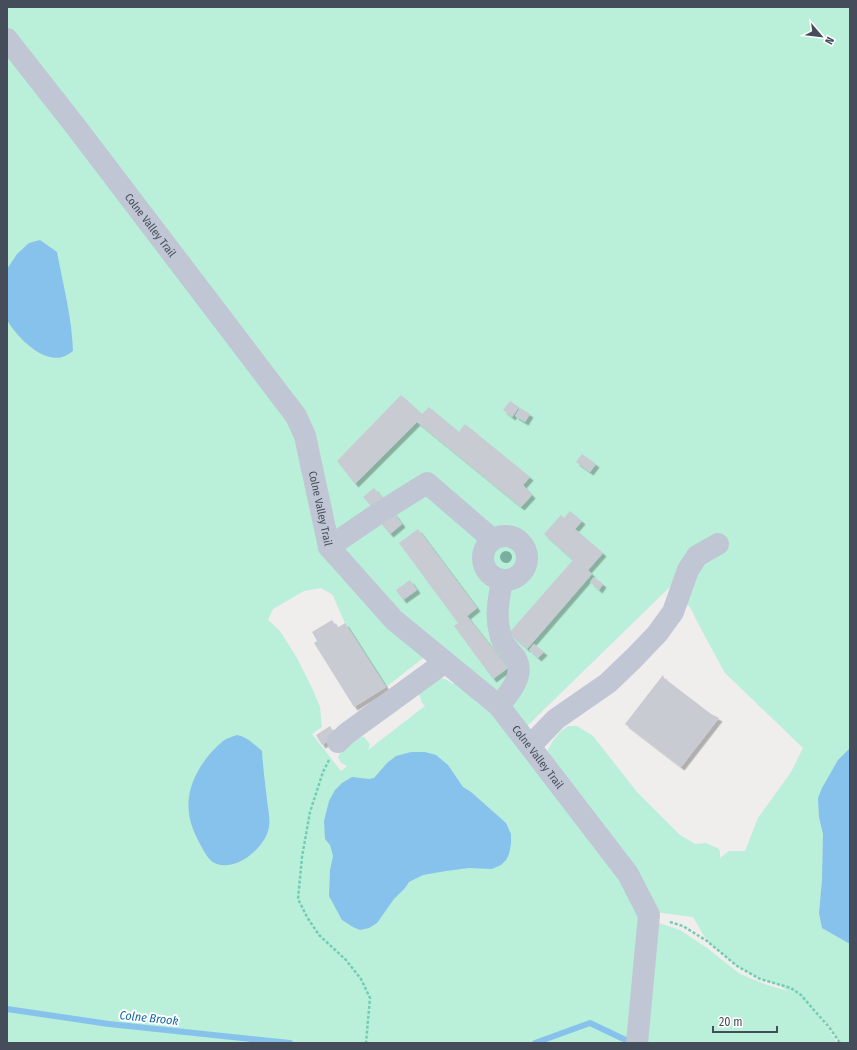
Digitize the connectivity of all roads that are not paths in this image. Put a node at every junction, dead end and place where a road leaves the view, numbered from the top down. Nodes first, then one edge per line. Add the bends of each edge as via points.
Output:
1 (7, 39) edge
2 (492, 539) junction
3 (718, 544) dead end
4 (329, 547) junction
5 (502, 580) junction
6 (444, 662) junction
7 (499, 706) junction
8 (338, 742) road end
9 (530, 746) junction
10 (638, 1035) edge

1 - 4 street, Colne Valley Trail via 296,416 304,436
2 - 4 street via 427,483
2 - 5 street via 486,545 482,559 488,573
2 - 5 street via 506,535 514,537 520,541 527,554 525,568 521,573 515,578
3 - 9 street via 697,556 688,570 673,612 657,634 608,683 556,719
4 - 6 street, Colne Valley Trail via 394,620
5 - 7 street via 497,611 499,631 506,647 516,658 518,667 514,685
6 - 7 street, Colne Valley Trail
6 - 8 street
7 - 9 street, Colne Valley Trail
9 - 10 street, Colne Valley Trail via 628,874 649,915

